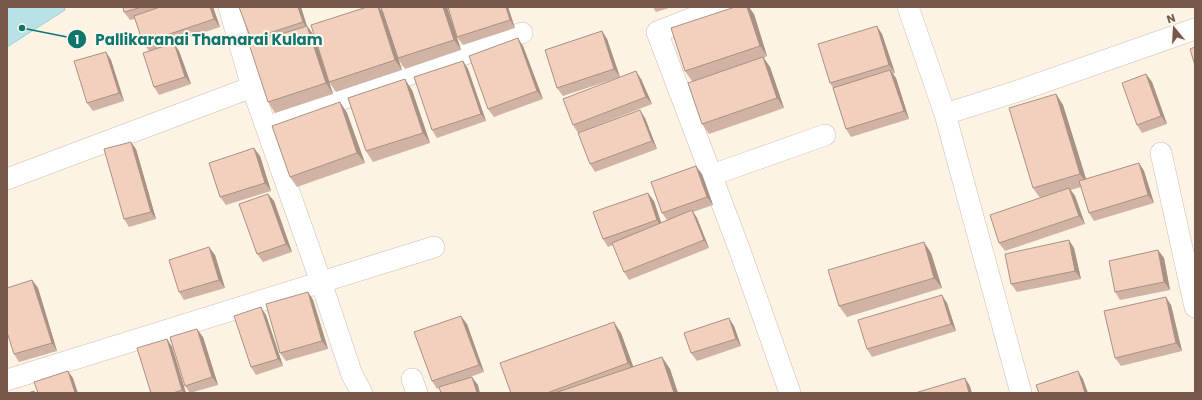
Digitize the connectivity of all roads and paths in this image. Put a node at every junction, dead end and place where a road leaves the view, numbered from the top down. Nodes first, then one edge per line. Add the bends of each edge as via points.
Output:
1 (229, 7) edge
2 (722, 7) edge
3 (908, 7) edge
4 (1195, 29) edge
5 (522, 33) dead end
6 (252, 87) junction
7 (945, 114) junction
8 (267, 127) junction
9 (825, 135) dead end
10 (1161, 153) dead end
11 (712, 176) junction
12 (7, 179) edge
13 (434, 247) dead end
14 (321, 282) junction
15 (1195, 307) edge
16 (7, 380) edge
17 (362, 393) edge
18 (790, 393) edge
19 (1021, 393) edge

1 - 6 street
2 - 11 street via 656,32
3 - 7 street
4 - 7 street
5 - 8 street
6 - 8 street
6 - 12 street
7 - 19 street
8 - 14 street
9 - 11 street
10 - 15 street
11 - 18 street
13 - 14 street
14 - 16 street
14 - 17 street via 352,374

